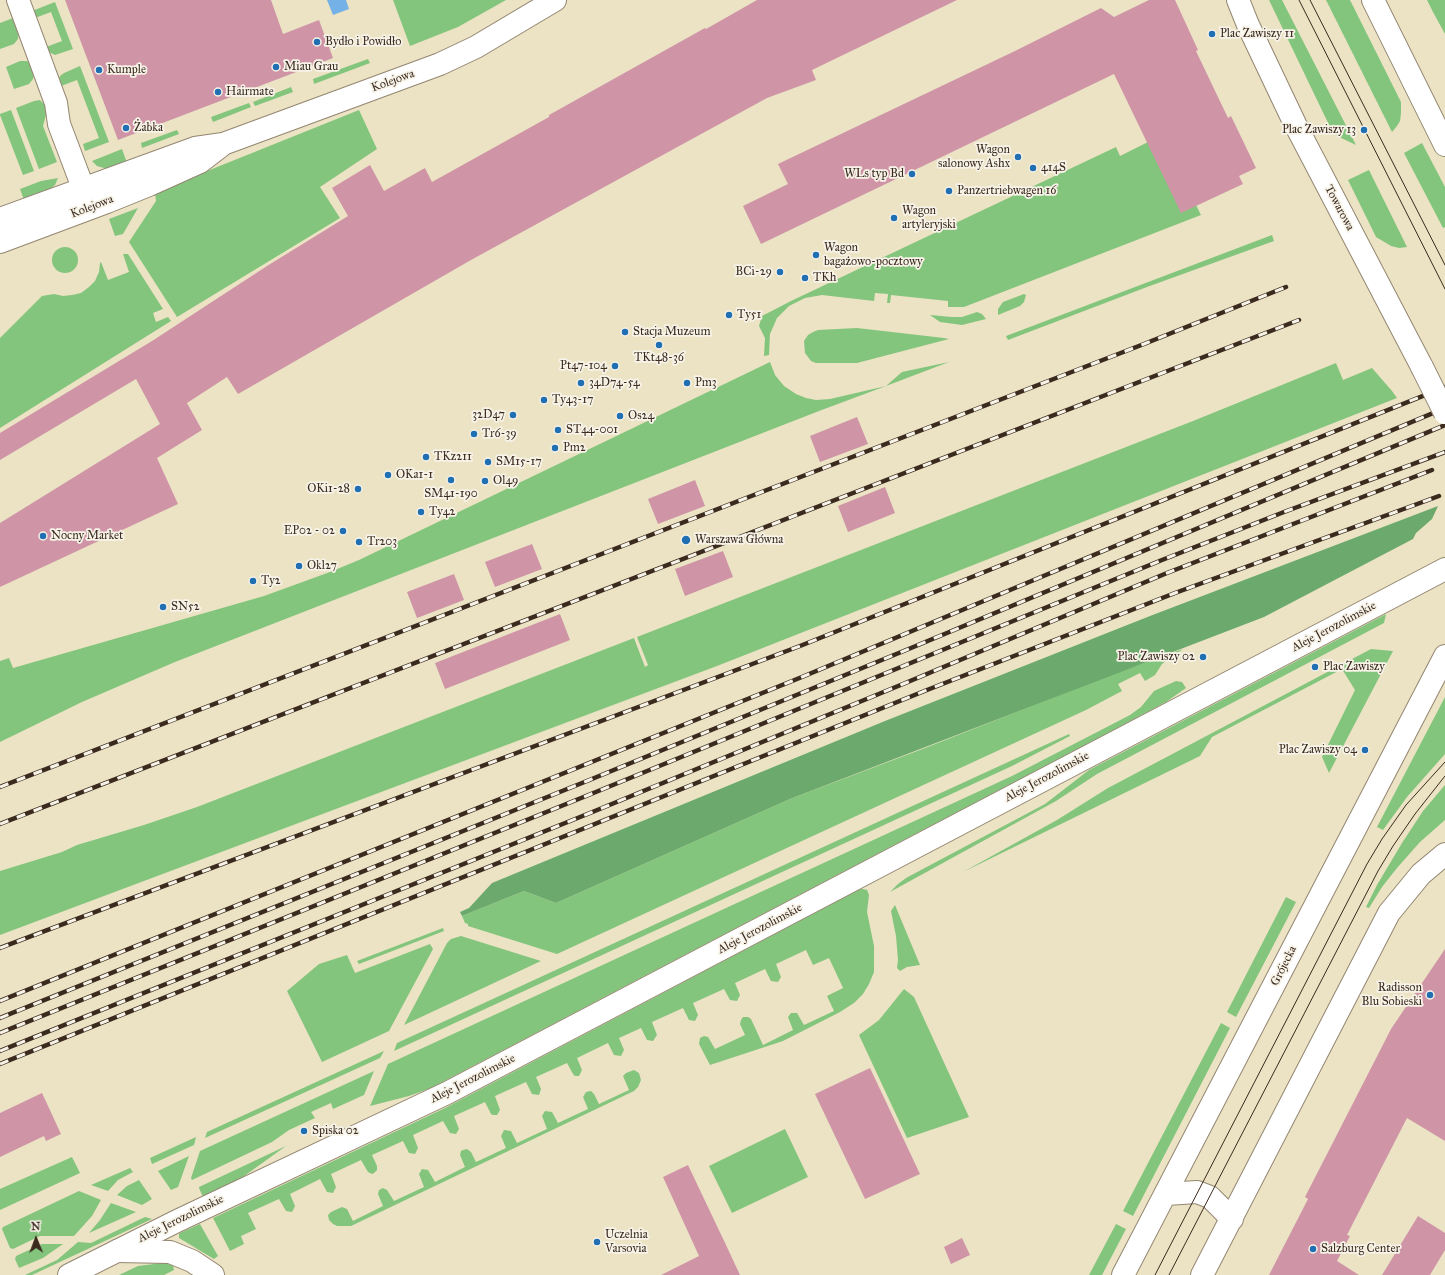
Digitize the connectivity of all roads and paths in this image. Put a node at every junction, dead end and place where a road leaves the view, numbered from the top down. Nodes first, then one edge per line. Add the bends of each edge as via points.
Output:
1 (18, 0) edge
2 (555, 0) edge
3 (1238, 0) edge
4 (1372, 0) edge
5 (223, 144) junction
6 (1445, 145) edge
7 (83, 188) junction
8 (91, 208) junction
9 (0, 219) edge
10 (0, 242) edge
11 (1445, 413) edge
12 (1445, 569) edge
13 (1445, 656) edge
14 (1445, 854) edge
15 (1166, 1194) junction
16 (1232, 1219) junction
17 (117, 1251) junction
18 (203, 1273) edge
19 (69, 1275) edge
20 (1123, 1275) edge
21 (1202, 1275) edge

1 - 7 main road via 56,103 59,124
2 - 5 main road, Kolejowa via 476,47 446,61
3 - 11 main road, Towarowa, bridge via 1295,124
4 - 6 main road
5 - 7 main road, Kolejowa via 195,148
5 - 8 main road, Kolejowa via 200,162
7 - 8 main road
7 - 9 main road, Kolejowa
8 - 10 main road, Kolejowa
12 - 17 main road, Aleje Jerozolimskie via 447,1093
13 - 15 main road, Grójecka
14 - 16 main road via 1421,874 1389,913
15 - 16 main road via 1197,1192 1210,1197
15 - 20 main road, Grójecka
16 - 21 main road
17 - 18 main road via 170,1252 181,1256
17 - 19 main road, Aleje Jerozolimskie

